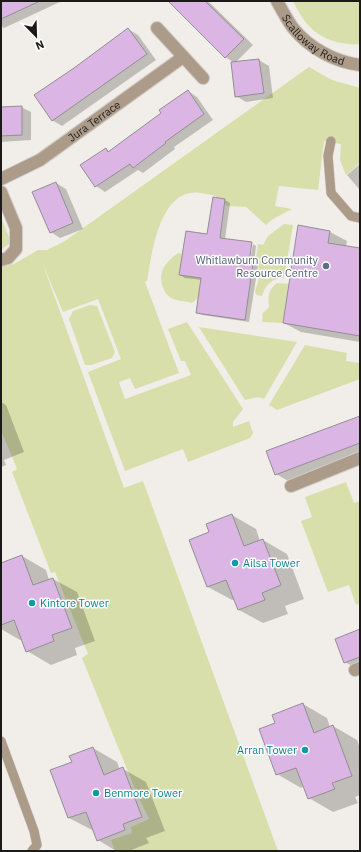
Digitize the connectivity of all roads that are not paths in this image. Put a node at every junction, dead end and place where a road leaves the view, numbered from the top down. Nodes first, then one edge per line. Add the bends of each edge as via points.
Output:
1 (277, 1) edge
2 (157, 28) dead end
3 (183, 57) junction
4 (360, 65) edge
5 (203, 78) dead end
6 (330, 141) dead end
7 (1, 179) edge
8 (1, 192) edge
9 (360, 218) edge
10 (1, 260) edge
11 (360, 458) edge
12 (291, 486) dead end
13 (1, 741) edge
14 (32, 851) edge

1 - 4 street, Scalloway Road via 293,28 310,45 340,60
2 - 3 street
3 - 5 street
3 - 7 street, Jura Terrace via 40,160
6 - 9 lane via 328,156 331,193 351,216
8 - 10 street via 16,228 16,249 8,258
11 - 12 street
13 - 14 lane via 34,831 37,845

